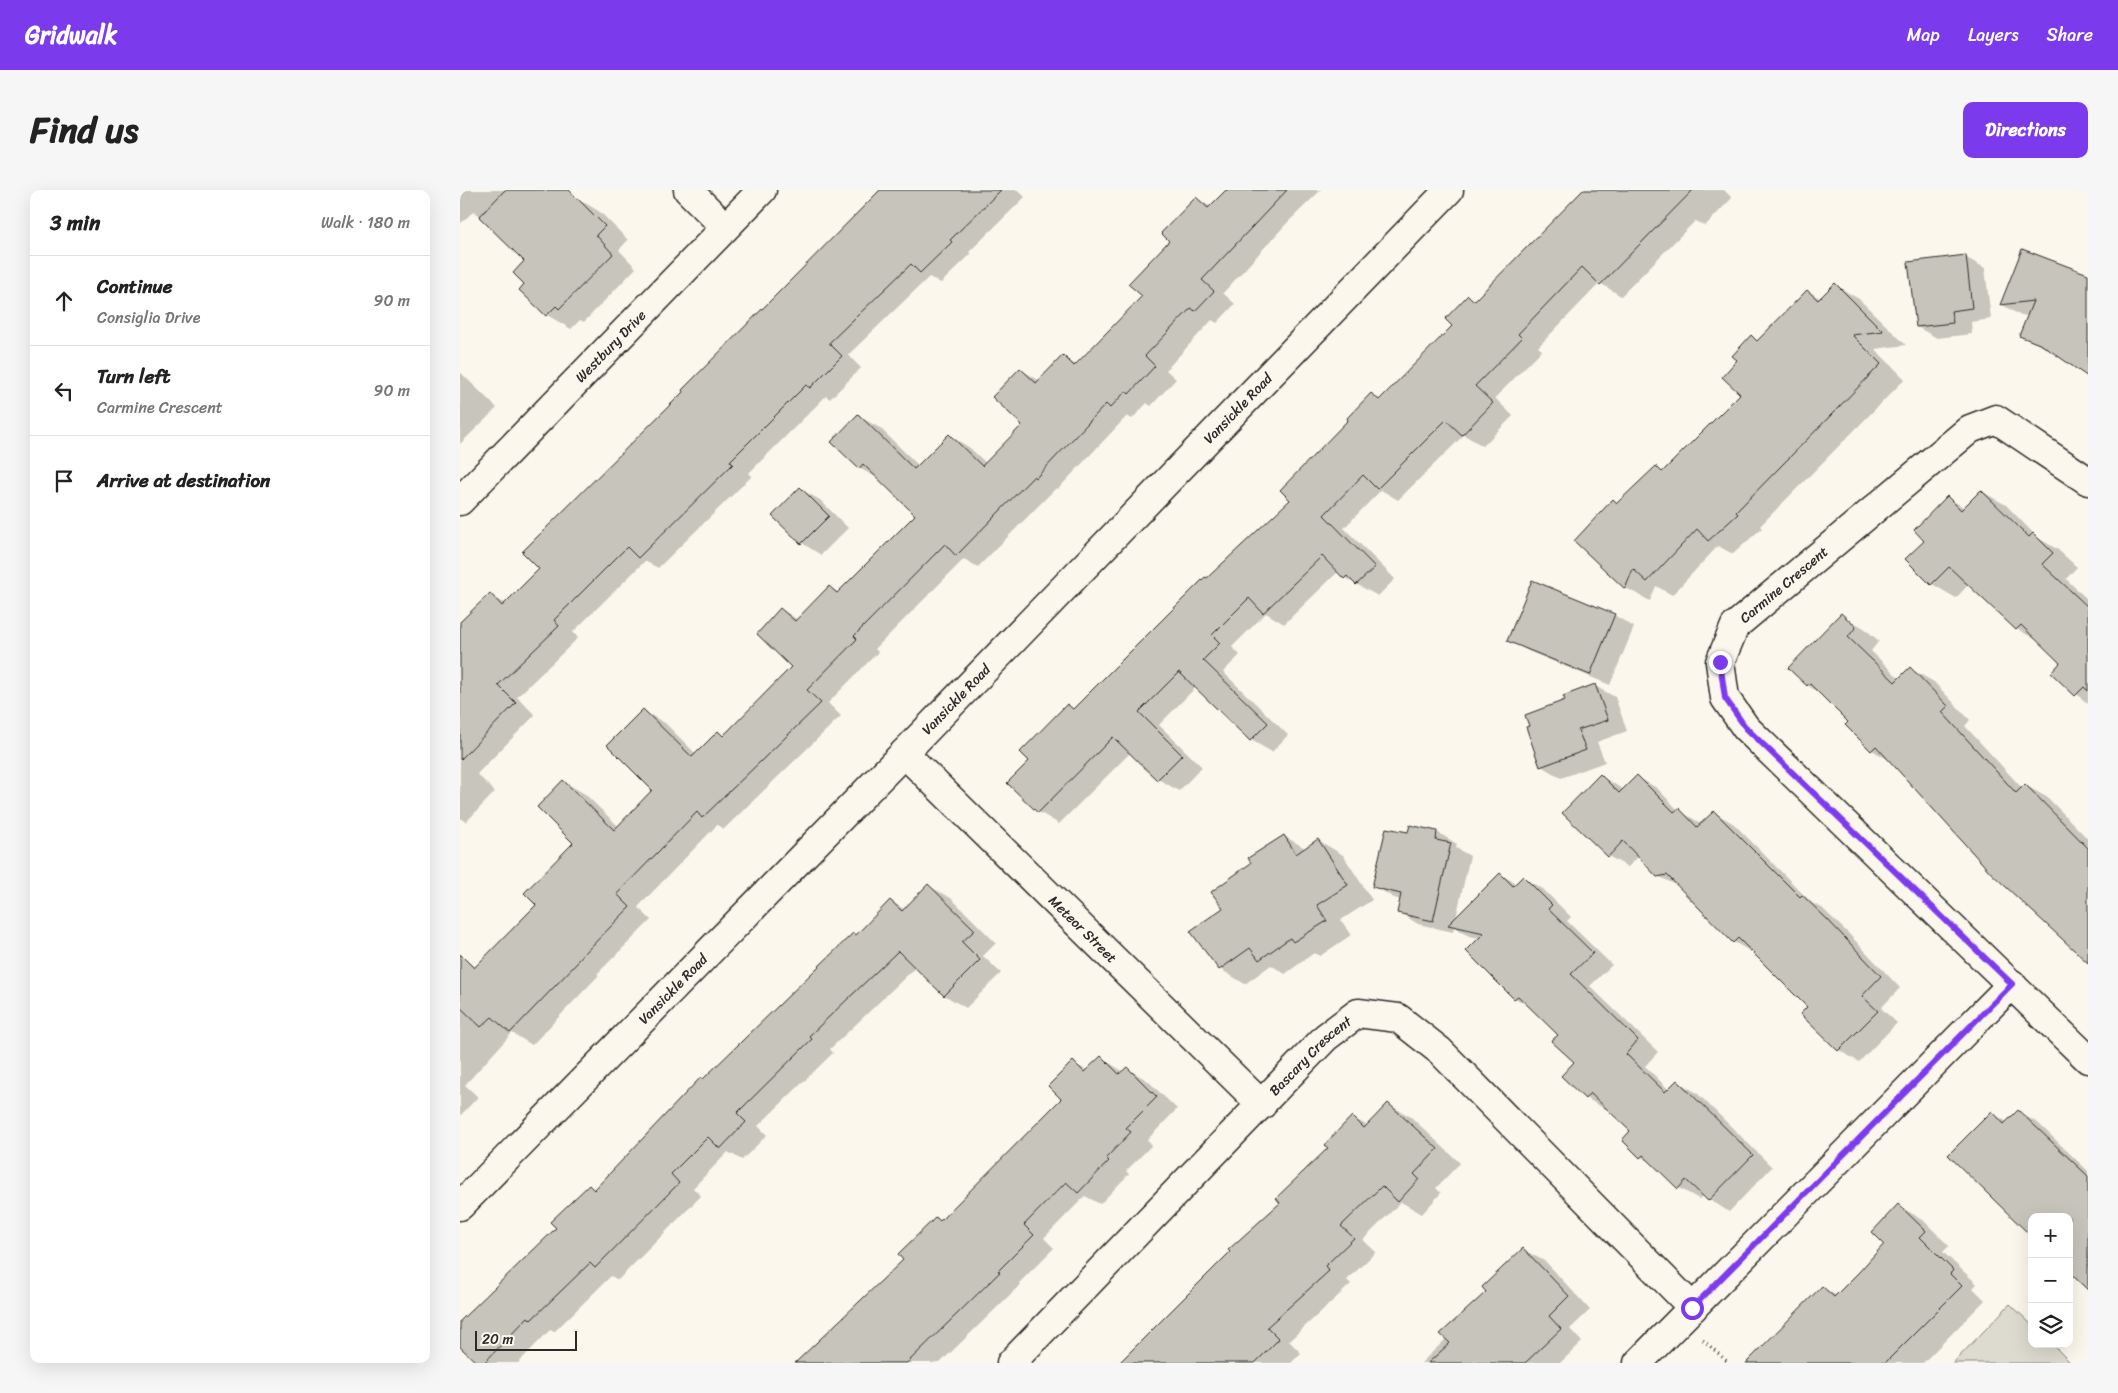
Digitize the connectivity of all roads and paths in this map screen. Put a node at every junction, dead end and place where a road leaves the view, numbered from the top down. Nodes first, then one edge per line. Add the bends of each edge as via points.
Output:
1 (688, 190) edge
2 (762, 190) edge
3 (1449, 190) edge
4 (725, 227) junction
5 (2088, 481) edge
6 (460, 501) edge
7 (904, 753) junction
8 (2012, 984) junction
9 (2088, 1059) edge
10 (1262, 1105) junction
11 (460, 1206) edge
12 (1692, 1308) junction
13 (1011, 1363) edge
14 (1638, 1363) edge

1 - 4 street
2 - 4 street, Westbury Drive
3 - 7 street, Vansickle Road
4 - 6 street, Westbury Drive
5 - 8 street, Carmine Crescent via 1996,419 1970,430 1735,626 1720,662 1725,698 1746,728
7 - 10 street, Meteor Street
7 - 11 street, Vansickle Road
8 - 9 street, Carmine Crescent
8 - 12 street
10 - 12 street, Bascary Crescent via 1326,1037 1358,1013 1398,1018 1440,1050
10 - 13 street, Bascary Crescent
12 - 14 street

